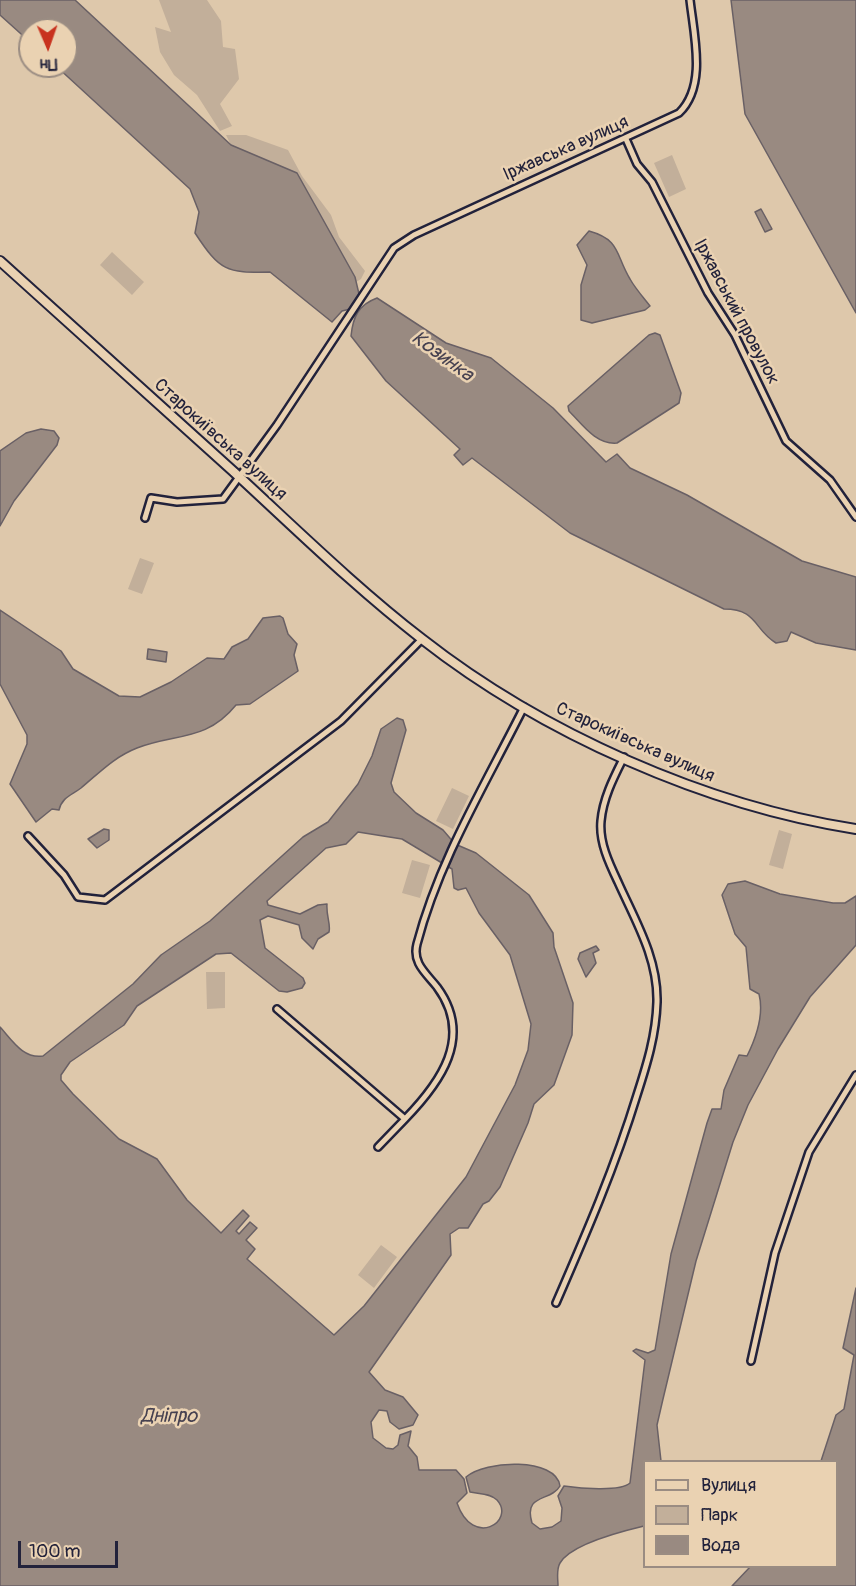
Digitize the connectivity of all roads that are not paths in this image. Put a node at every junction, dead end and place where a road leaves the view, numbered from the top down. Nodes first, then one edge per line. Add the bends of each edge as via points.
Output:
1 (690, 0) edge
2 (626, 139) junction
3 (0, 261) edge
4 (239, 478) junction
5 (856, 517) edge
6 (145, 518) dead end
7 (422, 639) junction
8 (524, 707) junction
9 (624, 757) junction
10 (856, 829) edge
11 (28, 836) dead end
12 (277, 1009) dead end
13 (856, 1075) edge
14 (405, 1119) junction
15 (378, 1147) dead end
16 (556, 1303) dead end
17 (751, 1361) dead end

1 - 2 street, Іржавська вулиця via 696,58 690,102 678,113
2 - 4 street, Іржавська вулиця via 414,235 394,248
2 - 5 street, Іржавський провулок via 708,293 735,335 786,441 830,480
3 - 4 street, Старокиївська вулиця
4 - 6 street, Іржавська вулиця via 223,499 177,502 151,498
4 - 7 street, Старокиївська вулиця
7 - 8 street, Старокиївська вулиця
7 - 11 street via 341,721 105,900 78,897 64,875
8 - 9 street, Старокиївська вулиця
8 - 14 street via 438,876 415,955 444,1000 452,1030 451,1047 436,1085
9 - 10 street, Старокиївська вулиця via 750,806
9 - 16 street via 605,801 600,824 607,856 651,959 657,987 655,1031 613,1171
12 - 14 street
13 - 17 street via 808,1152 775,1253
14 - 15 street

